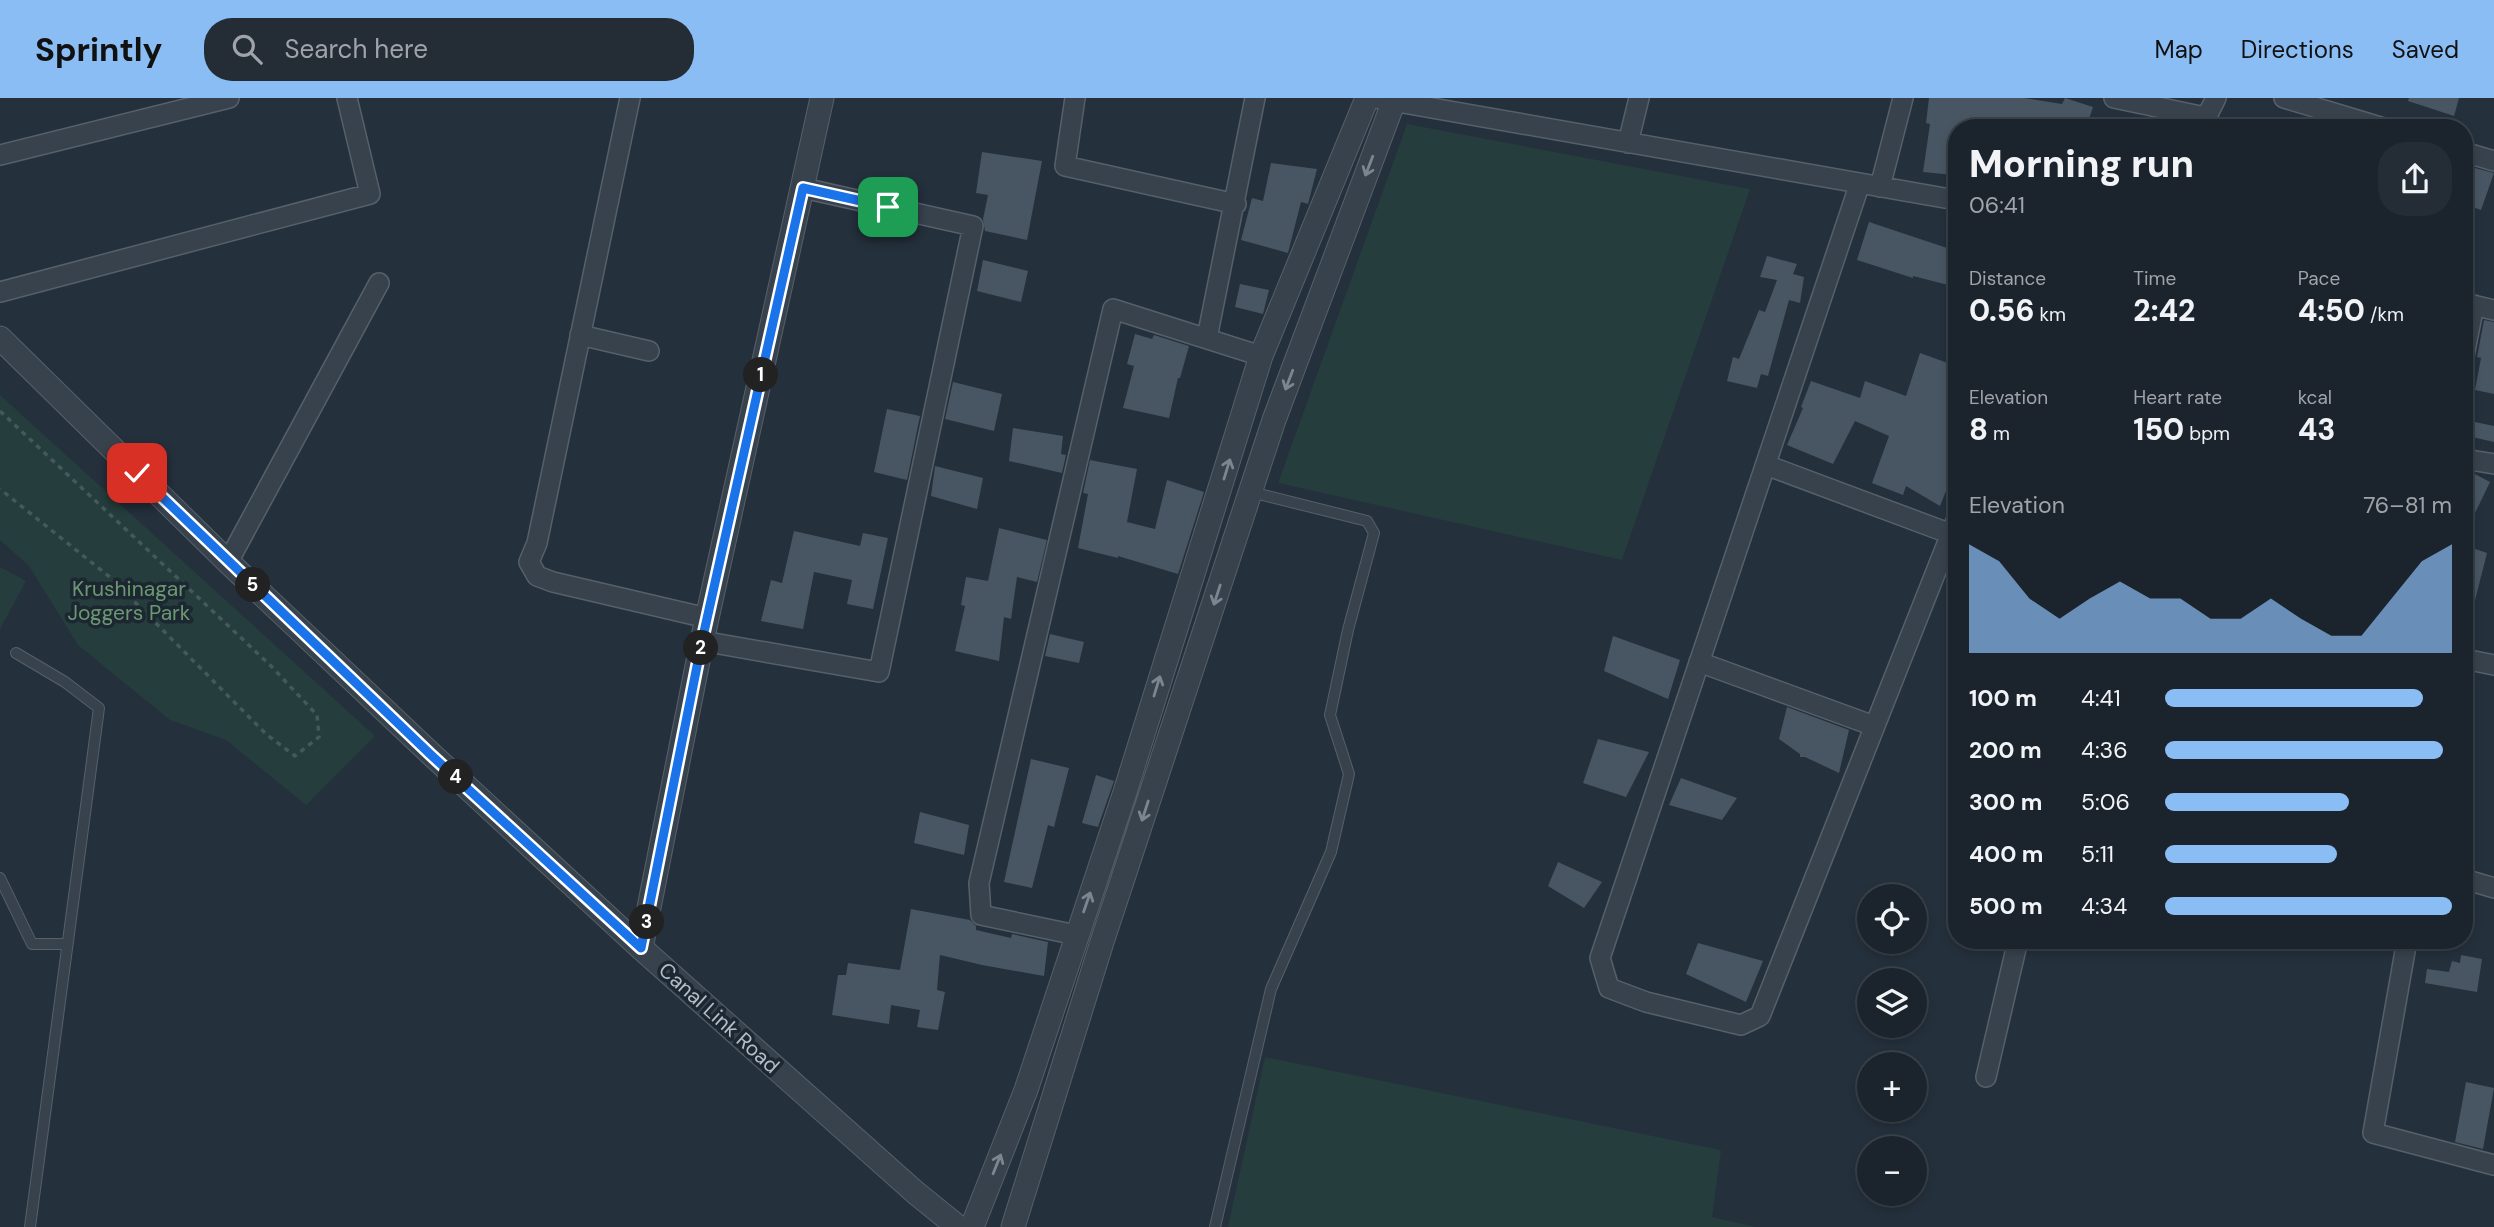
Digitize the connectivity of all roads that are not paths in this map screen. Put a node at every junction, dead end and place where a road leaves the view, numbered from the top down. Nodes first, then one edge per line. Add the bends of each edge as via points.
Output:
1 (229, 98) edge
2 (347, 98) edge
3 (629, 98) edge
4 (822, 98) edge
5 (1075, 98) edge
6 (1255, 98) edge
7 (1367, 98) edge
8 (1639, 98) edge
9 (1903, 98) edge
10 (2114, 98) edge
11 (2216, 98) edge
12 (2284, 98) edge
13 (1388, 100) edge
14 (2189, 119) edge
15 (2205, 119) edge
16 (2354, 119) edge
17 (1628, 143) junction
18 (0, 155) edge
19 (2473, 155) edge
20 (2494, 161) edge
21 (1860, 183) junction
22 (1880, 187) junction
23 (803, 188) junction
24 (1948, 199) edge
25 (1236, 204) junction
26 (379, 283) dead end
27 (0, 292) edge
28 (2473, 305) edge
29 (2494, 310) edge
30 (580, 335) junction
31 (0, 338) edge
32 (1207, 338) junction
33 (649, 351) dead end
34 (1261, 356) junction
35 (2473, 460) edge
36 (2494, 464) edge
37 (1766, 465) junction
38 (1251, 492) junction
39 (1948, 525) edge
40 (1948, 542) edge
41 (228, 562) junction
42 (707, 618) junction
43 (702, 641) junction
44 (16, 653) dead end
45 (2473, 661) edge
46 (1699, 662) junction
47 (2494, 665) edge
48 (1874, 726) junction
49 (0, 878) edge
50 (2473, 882) edge
51 (2494, 888) edge
52 (1076, 935) junction
53 (67, 944) junction
54 (641, 948) junction
55 (2016, 949) edge
56 (2405, 949) edge
57 (1986, 1077) dead end
58 (2494, 1165) edge
59 (30, 1227) edge
60 (957, 1227) edge
61 (972, 1227) edge
62 (1013, 1227) edge
63 (1215, 1227) edge

1 - 18 street
2 - 27 street via 370,194
3 - 30 street
4 - 23 street
5 - 25 street via 1065,166
6 - 25 street
7 - 34 street
8 - 17 street
9 - 22 street
10 - 14 street
11 - 15 street
12 - 16 street
13 - 17 street
13 -> 38 street
17 - 21 street
19 - 20 street
21 - 22 street
21 - 37 street
22 - 24 street
23 - 42 street
23 - 43 street via 973,226 879,672
25 - 32 street
26 - 41 street
28 - 29 street
30 - 33 street
30 - 42 street via 537,543 529,562 537,576 553,583
31 - 41 street, Canal Link Road
32 - 34 street
32 - 52 street via 1112,309 979,883 981,915
52 -> 34 street
35 - 36 street
37 - 39 street
37 - 46 street
38 -> 62 street
38 - 63 lane via 1367,521 1374,533 1330,715 1349,774 1331,852 1271,989
40 - 48 street
41 - 54 street, Canal Link Road
42 - 43 street
43 - 54 street
44 - 53 lane via 99,708
45 - 47 street
46 - 48 street
46 - 48 street via 1600,958 1609,988 1646,1002 1741,1025 1760,1016
49 - 53 lane via 32,944
50 - 51 street
61 -> 52 street via 1026,1090
53 - 59 lane
54 - 60 street, Canal Link Road
55 - 57 street
56 - 58 street via 2373,1133

